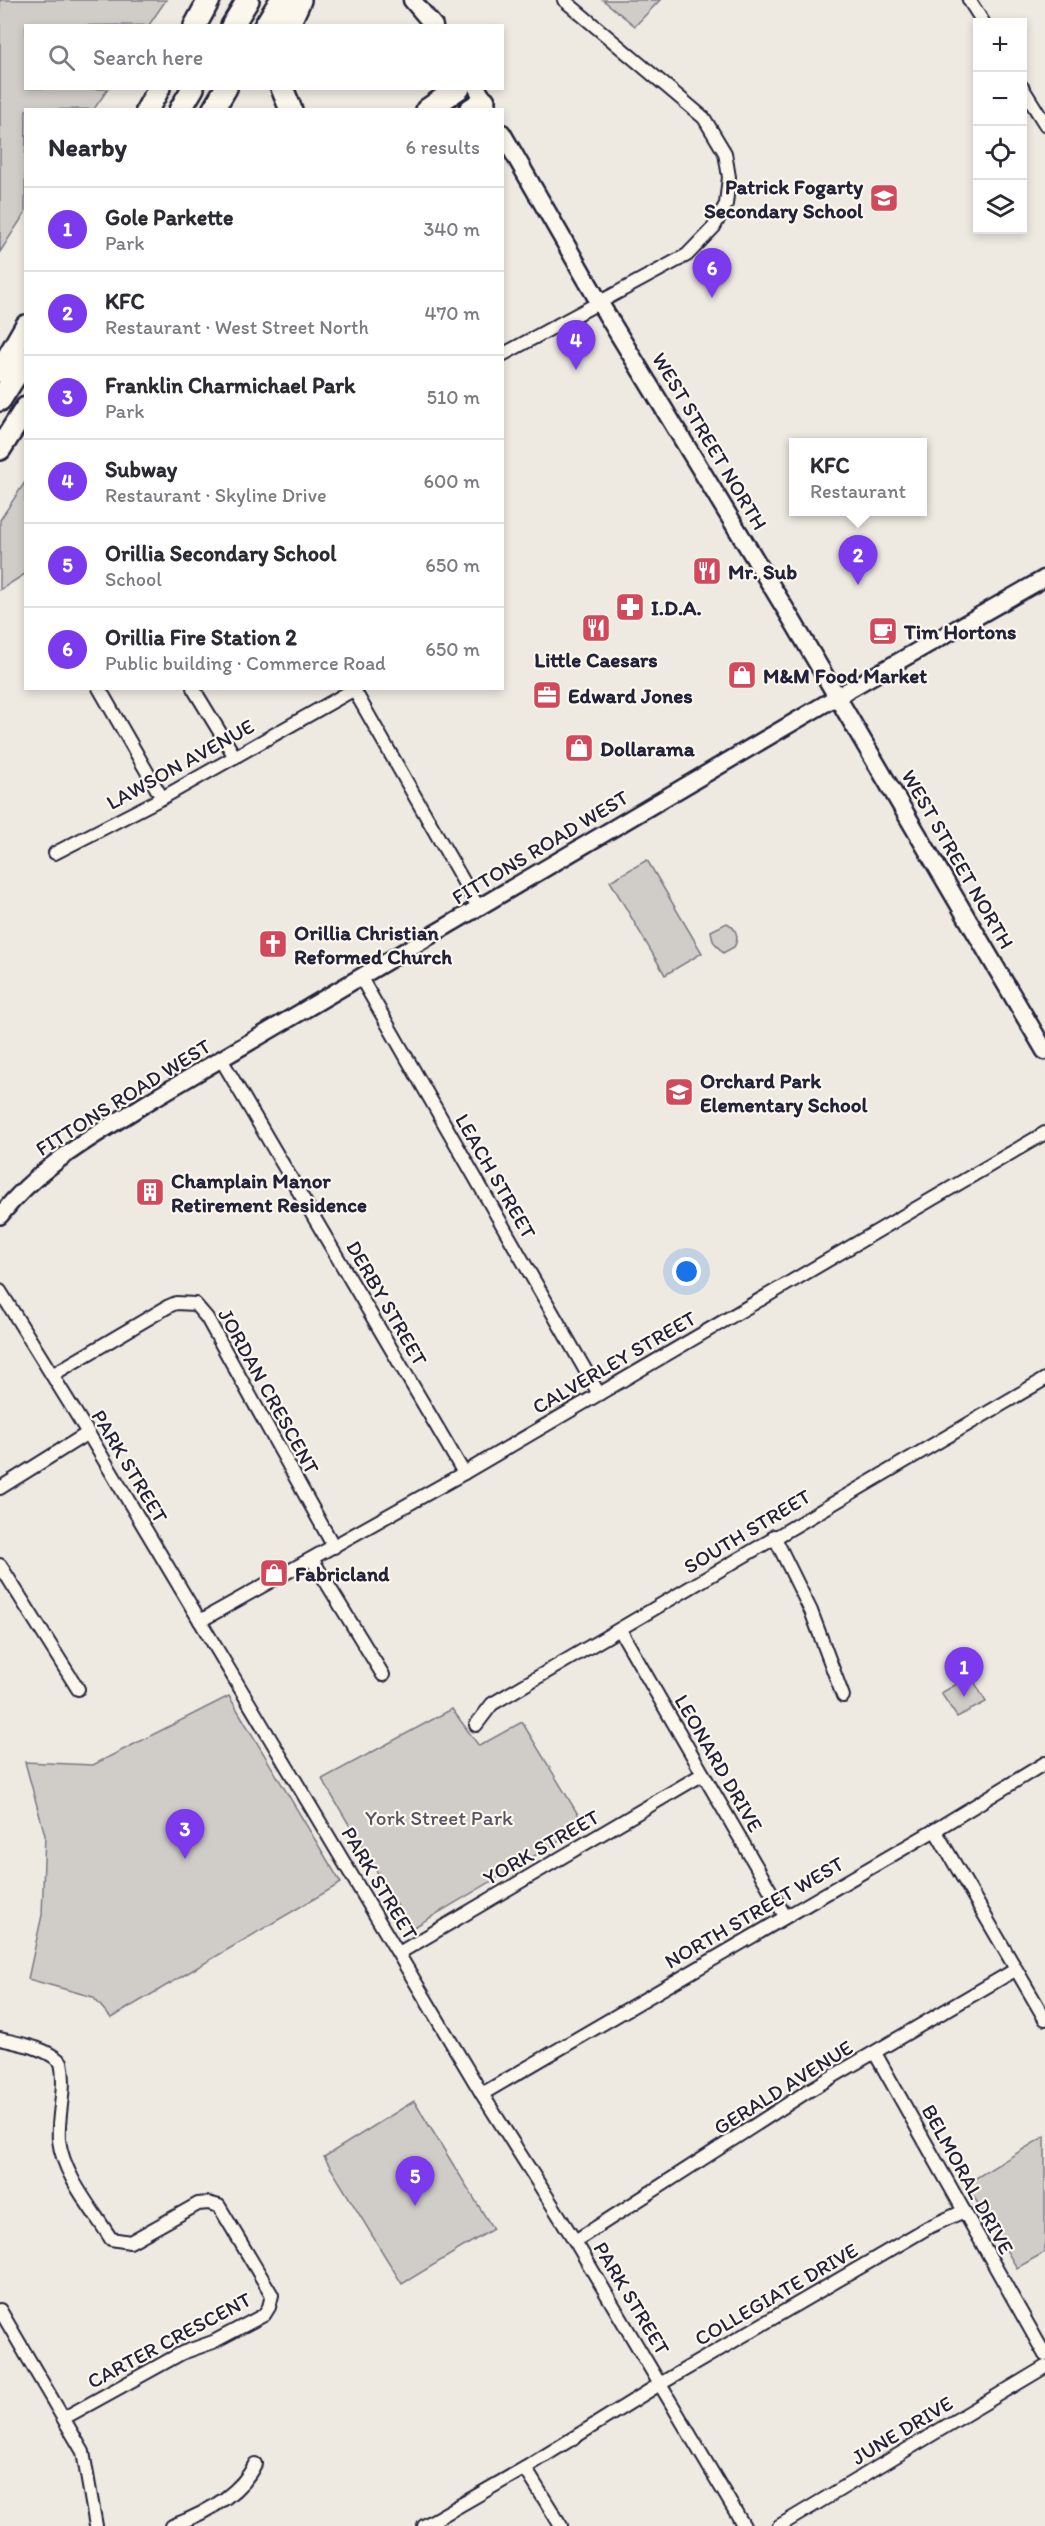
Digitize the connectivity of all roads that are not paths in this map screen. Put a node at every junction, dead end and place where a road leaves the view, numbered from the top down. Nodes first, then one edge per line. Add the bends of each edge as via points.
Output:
1 (209, 0) edge
2 (248, 0) edge
3 (281, 0) edge
4 (300, 0) edge
5 (412, 0) edge
6 (564, 0) edge
7 (969, 0) edge
8 (980, 18) edge
9 (196, 24) edge
10 (233, 24) edge
11 (267, 24) edge
12 (289, 24) edge
13 (432, 24) edge
14 (158, 90) edge
15 (192, 90) edge
16 (225, 90) edge
17 (283, 90) edge
18 (456, 90) edge
19 (1027, 94) edge
20 (148, 108) edge
21 (181, 108) edge
22 (214, 108) edge
23 (290, 108) edge
24 (430, 108) edge
25 (1045, 124) edge
26 (504, 136) edge
27 (599, 302) junction
28 (24, 329) edge
29 (504, 354) edge
30 (24, 362) edge
31 (0, 371) edge
32 (0, 400) edge
33 (18, 426) edge
34 (0, 450) edge
35 (1045, 578) edge
36 (100, 690) edge
37 (194, 690) edge
38 (351, 690) edge
39 (354, 690) edge
40 (836, 697) junction
41 (235, 757) junction
42 (162, 798) junction
43 (55, 853) dead end
44 (478, 907) junction
45 (361, 978) junction
46 (1045, 1051) edge
47 (222, 1059) junction
48 (1045, 1133) edge
49 (0, 1216) edge
50 (0, 1291) edge
51 (52, 1375) junction
52 (1045, 1378) edge
53 (599, 1394) junction
54 (88, 1433) junction
55 (464, 1473) junction
56 (0, 1488) edge
57 (774, 1536) junction
58 (333, 1547) junction
59 (312, 1559) junction
60 (0, 1565) edge
61 (200, 1622) junction
62 (620, 1630) junction
63 (383, 1675) dead end
64 (78, 1689) dead end
65 (843, 1696) dead end
66 (476, 1725) dead end
67 (1045, 1762) edge
68 (703, 1774) junction
69 (935, 1830) junction
70 (785, 1916) junction
71 (399, 1953) junction
72 (1015, 1970) junction
73 (1045, 2019) edge
74 (0, 2038) edge
75 (875, 2053) junction
76 (482, 2094) junction
77 (964, 2211) junction
78 (574, 2241) junction
79 (0, 2310) edge
80 (1045, 2355) edge
81 (1045, 2367) edge
82 (660, 2384) junction
83 (64, 2418) junction
84 (255, 2464) dead end
85 (525, 2468) junction
86 (96, 2526) edge
87 (172, 2526) edge
88 (424, 2526) edge
89 (561, 2526) edge
90 (744, 2526) edge
91 (779, 2526) edge

1 - 9 highway
2 - 10 highway
3 - 11 highway
4 - 12 highway
5 - 13 main road
6 - 27 street via 704,118 725,153 729,177 726,204 699,245
7 - 8 street
14 - 20 highway
15 - 21 highway
16 - 22 highway
17 - 23 highway
18 - 24 highway
19 - 25 street
26 - 27 main road, WEST STREET NORTH
27 - 29 street
27 - 40 main road, WEST STREET NORTH
28 - 31 highway
30 - 32 highway
33 - 34 highway
35 - 40 street, FITTONS ROAD WEST
36 - 42 street
37 - 41 street
38 - 41 street, LAWSON AVENUE
39 - 44 street
40 - 44 street, FITTONS ROAD WEST
40 - 46 main road, WEST STREET NORTH
41 - 42 street, LAWSON AVENUE
42 - 43 street, LAWSON AVENUE
44 - 45 street, FITTONS ROAD WEST
45 - 47 street, FITTONS ROAD WEST
45 - 53 street, LEACH STREET
47 - 49 street, FITTONS ROAD WEST via 54,1163 14,1198
47 - 55 street, DERBY STREET
48 - 53 street, CALVERLEY STREET
50 - 51 street, PARK STREET
51 - 54 street, PARK STREET
51 - 58 street, JORDAN CRESCENT via 169,1306 195,1304 207,1318
52 - 57 street, SOUTH STREET
53 - 55 street, CALVERLEY STREET
54 - 56 street
54 - 61 street, PARK STREET
55 - 58 street, CALVERLEY STREET
57 - 62 street, SOUTH STREET
57 - 65 street via 812,1611
58 - 59 street, CALVERLEY STREET
59 - 61 street, CALVERLEY STREET
59 - 63 street
60 - 64 street
61 - 71 street, PARK STREET
62 - 66 street, SOUTH STREET via 492,1704
62 - 68 street, LEONARD DRIVE
67 - 69 street, NORTH STREET WEST
68 - 70 street, LEONARD DRIVE
68 - 71 street, YORK STREET
69 - 70 street, NORTH STREET WEST
69 - 72 street
70 - 76 street, NORTH STREET WEST
71 - 76 street, PARK STREET
72 - 73 street
72 - 75 street, GERALD AVENUE
74 - 83 street, CARTER CRESCENT via 46,2051 61,2062 59,2143 69,2172 111,2239 130,2242 198,2204 219,2206 272,2295 264,2315 213,2342 182,2353
75 - 77 street, BELMORAL DRIVE
75 - 78 street, GERALD AVENUE via 808,2091
76 - 78 street, PARK STREET
77 - 80 street, BELMORAL DRIVE
77 - 82 street, COLLEGIATE DRIVE via 929,2227
78 - 82 street, PARK STREET
79 - 83 street
81 - 91 street, JUNE DRIVE
82 - 85 street, COLLEGIATE DRIVE
82 - 90 street, PARK STREET
83 - 86 street via 83,2452
84 - 87 street via 233,2493
85 - 88 street, COLLEGIATE DRIVE
85 - 89 street

